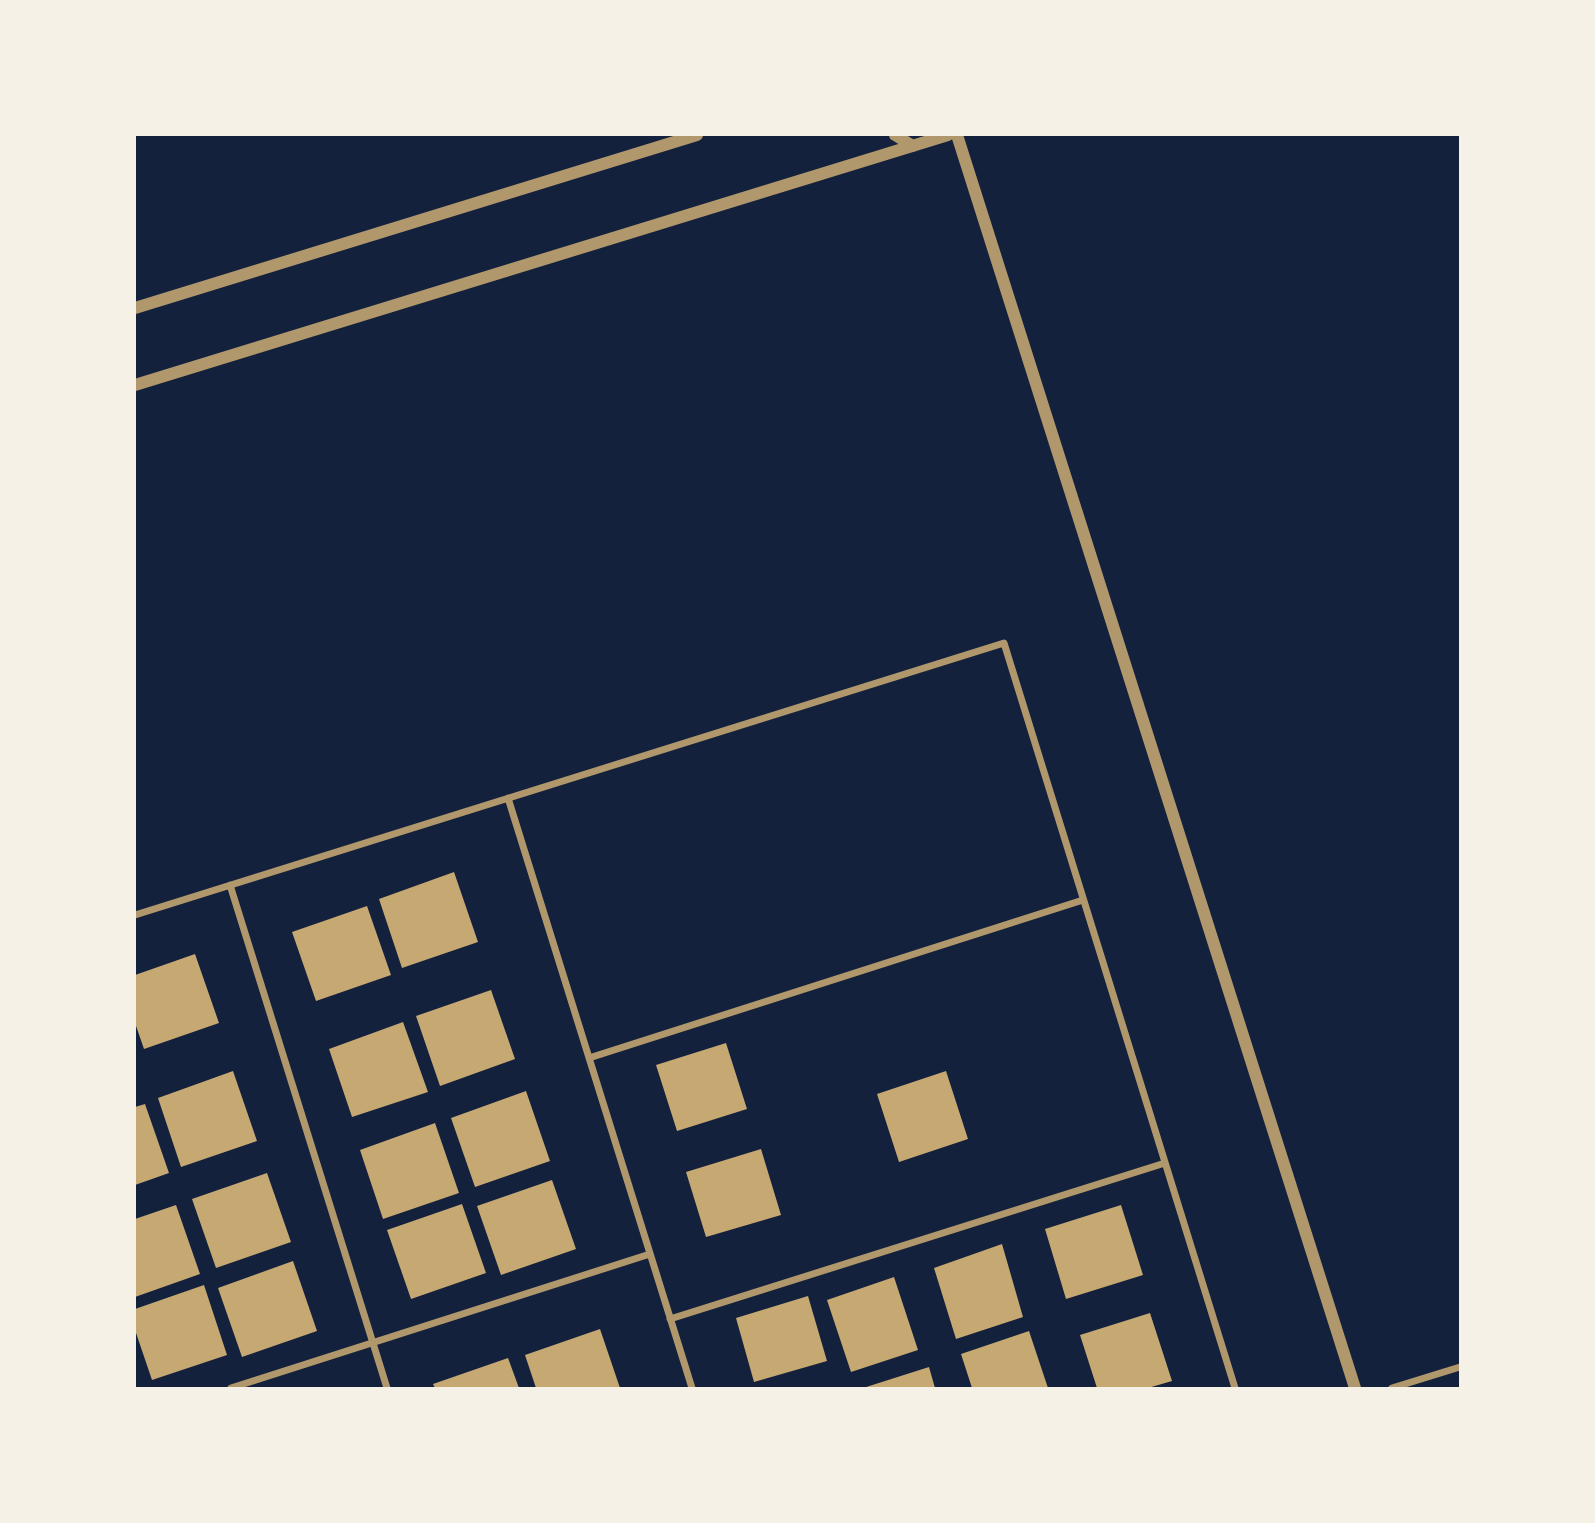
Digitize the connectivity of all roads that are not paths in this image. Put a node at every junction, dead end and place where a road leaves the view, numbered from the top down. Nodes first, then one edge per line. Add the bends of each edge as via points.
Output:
1 (697, 135) edge
2 (895, 135) edge
3 (948, 135) edge
4 (957, 135) edge
5 (913, 146) junction
6 (135, 308) edge
7 (135, 385) edge
8 (508, 798) junction
9 (230, 885) junction
10 (1083, 900) junction
11 (135, 915) edge
12 (589, 1058) junction
13 (1165, 1163) junction
14 (650, 1254) junction
15 (670, 1318) junction
16 (373, 1343) junction
17 (1460, 1367) edge
18 (230, 1388) edge
19 (387, 1388) edge
20 (692, 1388) edge
21 (1235, 1388) edge
22 (1355, 1388) edge
23 (1392, 1388) edge

1 - 6 street
2 - 5 street
3 - 5 street
4 - 22 street
5 - 7 street
8 - 9 street
8 - 10 street via 1004,643
8 - 12 street
9 - 11 street
9 - 16 street
10 - 12 street
10 - 13 street
12 - 14 street
13 - 15 street
13 - 21 street
14 - 15 street
14 - 16 street
15 - 20 street
16 - 18 street
16 - 19 street
17 - 23 street

